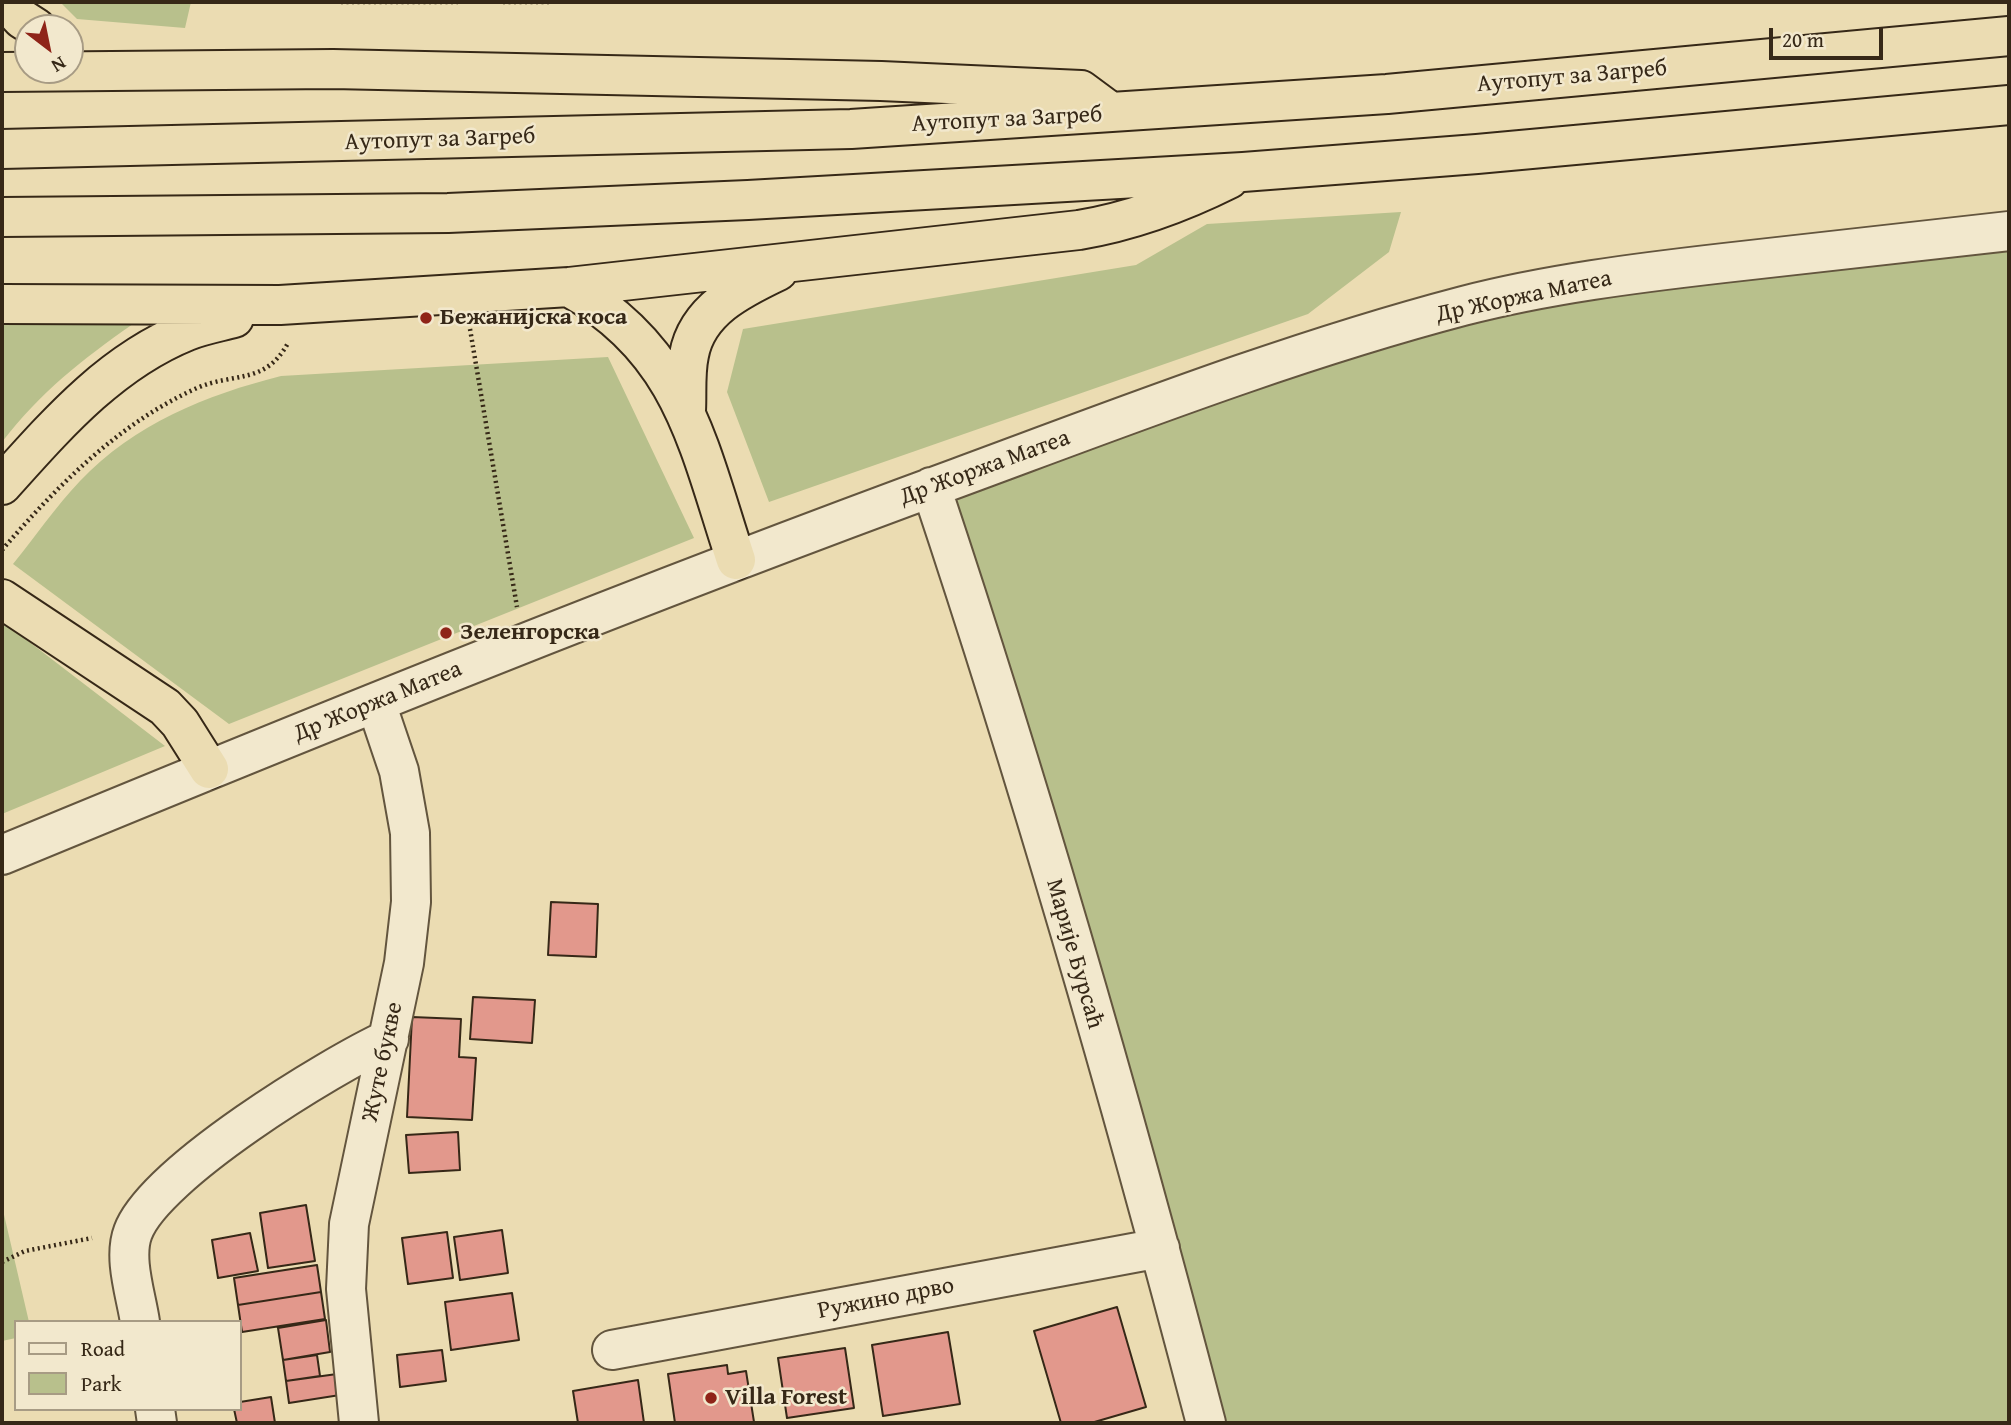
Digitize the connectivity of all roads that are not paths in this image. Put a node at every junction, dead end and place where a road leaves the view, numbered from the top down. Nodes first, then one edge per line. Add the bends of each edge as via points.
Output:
1 (2009, 36) edge
2 (84, 54) edge
3 (117, 69) junction
4 (2, 72) edge
5 (2009, 105) edge
6 (1112, 114) junction
7 (2, 149) edge
8 (1244, 172) junction
9 (2, 217) edge
10 (2009, 231) edge
11 (797, 261) junction
12 (569, 287) junction
13 (2, 304) edge
14 (281, 305) junction
15 (686, 411) junction
16 (2, 485) edge
17 (931, 487) junction
18 (736, 560) junction
19 (2, 599) edge
20 (376, 703) junction
21 (209, 769) junction
22 (2, 855) edge
23 (389, 1039) junction
24 (1160, 1248) junction
25 (140, 1320) edge
26 (612, 1350) dead end
27 (359, 1423) edge
28 (1206, 1423) edge

1 - 6 highway, Аутопут за Загреб via 1414,92
2 - 3 highway
3 - 4 highway
3 - 6 highway via 333,69 1081,90
5 - 8 highway
6 - 7 highway, Аутопут за Загреб via 851,129
8 - 9 highway via 448,214
8 - 11 highway via 1184,202 1119,223
10 - 17 street, Др Жоржа Матеа via 1676,269 1466,305 1359,336
11 - 12 highway
11 - 15 highway via 740,289 716,306 701,326 689,354
12 - 14 highway
12 - 15 highway via 615,316 641,340
13 - 14 highway
14 - 16 highway via 187,331 115,373 68,410
15 - 18 highway
17 - 18 street, Др Жоржа Матеа
17 - 24 street, Марије Бурсаћ via 998,691
18 - 20 street, Др Жоржа Матеа
19 - 21 highway via 165,707
20 - 21 street, Др Жоржа Матеа
20 - 23 street, Жуте букве via 399,771 411,853 404,963
21 - 22 street, Др Жоржа Матеа
23 - 25 street via 322,1073 178,1177 151,1203 132,1233 131,1268
23 - 27 street, Жуте букве via 346,1252
24 - 26 street, Ружино дрво
24 - 28 street, Марије Бурсаћ

